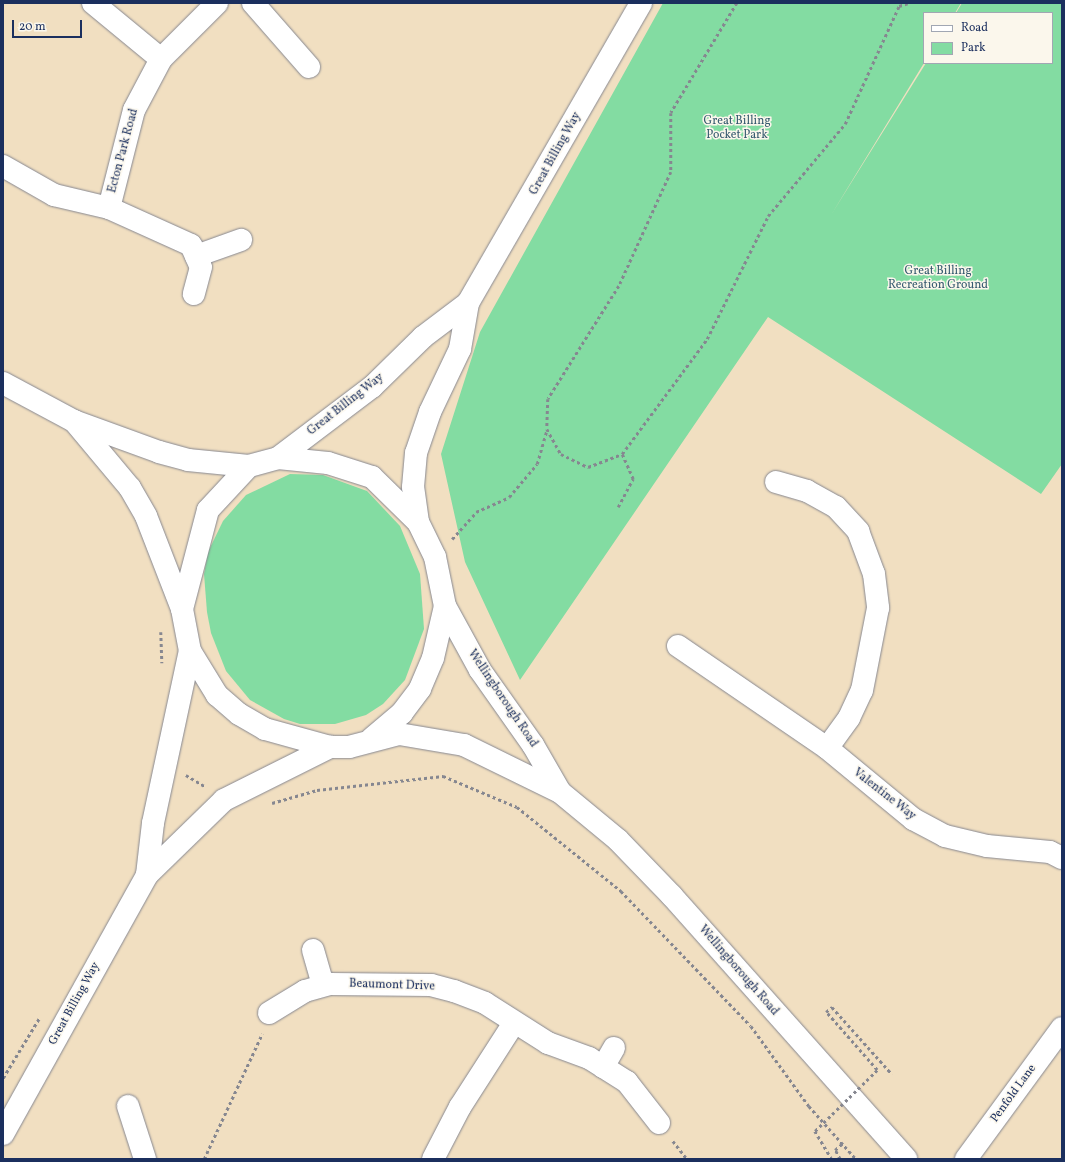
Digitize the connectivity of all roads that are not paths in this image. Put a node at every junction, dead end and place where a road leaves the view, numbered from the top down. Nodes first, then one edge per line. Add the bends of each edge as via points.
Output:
1 (93, 3) edge
2 (216, 3) edge
3 (254, 3) edge
4 (641, 3) edge
5 (160, 59) junction
6 (308, 67) dead end
7 (3, 166) edge
8 (109, 208) junction
9 (241, 240) dead end
10 (196, 256) junction
11 (194, 294) dead end
12 (468, 303) junction
13 (3, 383) edge
14 (74, 421) junction
15 (278, 458) junction
16 (249, 466) junction
17 (776, 482) dead end
18 (418, 522) junction
19 (444, 606) junction
20 (182, 608) junction
21 (678, 646) dead end
22 (190, 651) junction
23 (368, 742) junction
24 (330, 747) junction
25 (827, 748) junction
26 (560, 792) junction
27 (1062, 858) edge
28 (147, 875) junction
29 (312, 950) dead end
30 (323, 985) junction
31 (269, 1013) road end
32 (514, 1023) junction
33 (1062, 1028) edge
34 (614, 1048) dead end
35 (603, 1067) junction
36 (128, 1106) dead end
37 (659, 1123) dead end
38 (3, 1134) edge
39 (145, 1159) edge
40 (433, 1159) edge
41 (906, 1159) edge
42 (966, 1159) edge

1 - 5 main road
2 - 5 main road, Ecton Park Road
3 - 6 main road
4 - 12 main road, Great Billing Way
5 - 8 main road, Ecton Park Road via 134,110
7 - 8 main road, Ecton Park Road via 54,195
8 - 10 main road, Ecton Park Road via 191,245
9 - 10 main road
10 - 11 main road via 201,267
12 - 15 main road, Great Billing Way via 423,337 372,387
12 - 18 main road, Great Billing Way via 460,350 430,412 416,453 413,487
13 - 14 main road
14 - 16 main road via 188,460
14 - 20 main road via 130,488 149,522
15 - 16 main road
15 - 18 main road via 328,463 372,477
16 - 20 main road via 208,510
17 - 25 main road via 807,491 836,507 858,531 874,574 878,608 862,690 849,718
18 - 19 main road via 435,558
19 - 23 main road via 433,658 420,690 402,713
19 - 26 main road, Wellingborough Road via 480,670 533,745
20 - 22 main road
21 - 25 main road, Valentine Way
22 - 24 main road via 217,695 239,714 265,729
22 - 28 main road, Great Billing Way via 153,822
23 - 24 main road, Wellingborough Road
23 - 26 main road, Wellingborough Road via 399,734 464,745
24 - 28 main road, Great Billing Way via 224,800
25 - 27 main road, Valentine Way via 913,819 945,836 987,846 1050,852
26 - 41 main road, Wellingborough Road via 618,840 672,896
28 - 38 main road, Great Billing Way
29 - 30 main road
30 - 31 main road, Beaumont Drive via 305,991
30 - 32 main road, Beaumont Drive via 431,985 484,1003
32 - 35 main road, Beaumont Drive
32 - 40 main road via 460,1107
33 - 42 main road, Penfold Lane
34 - 35 main road
35 - 37 main road, Beaumont Drive via 627,1082
36 - 39 main road

